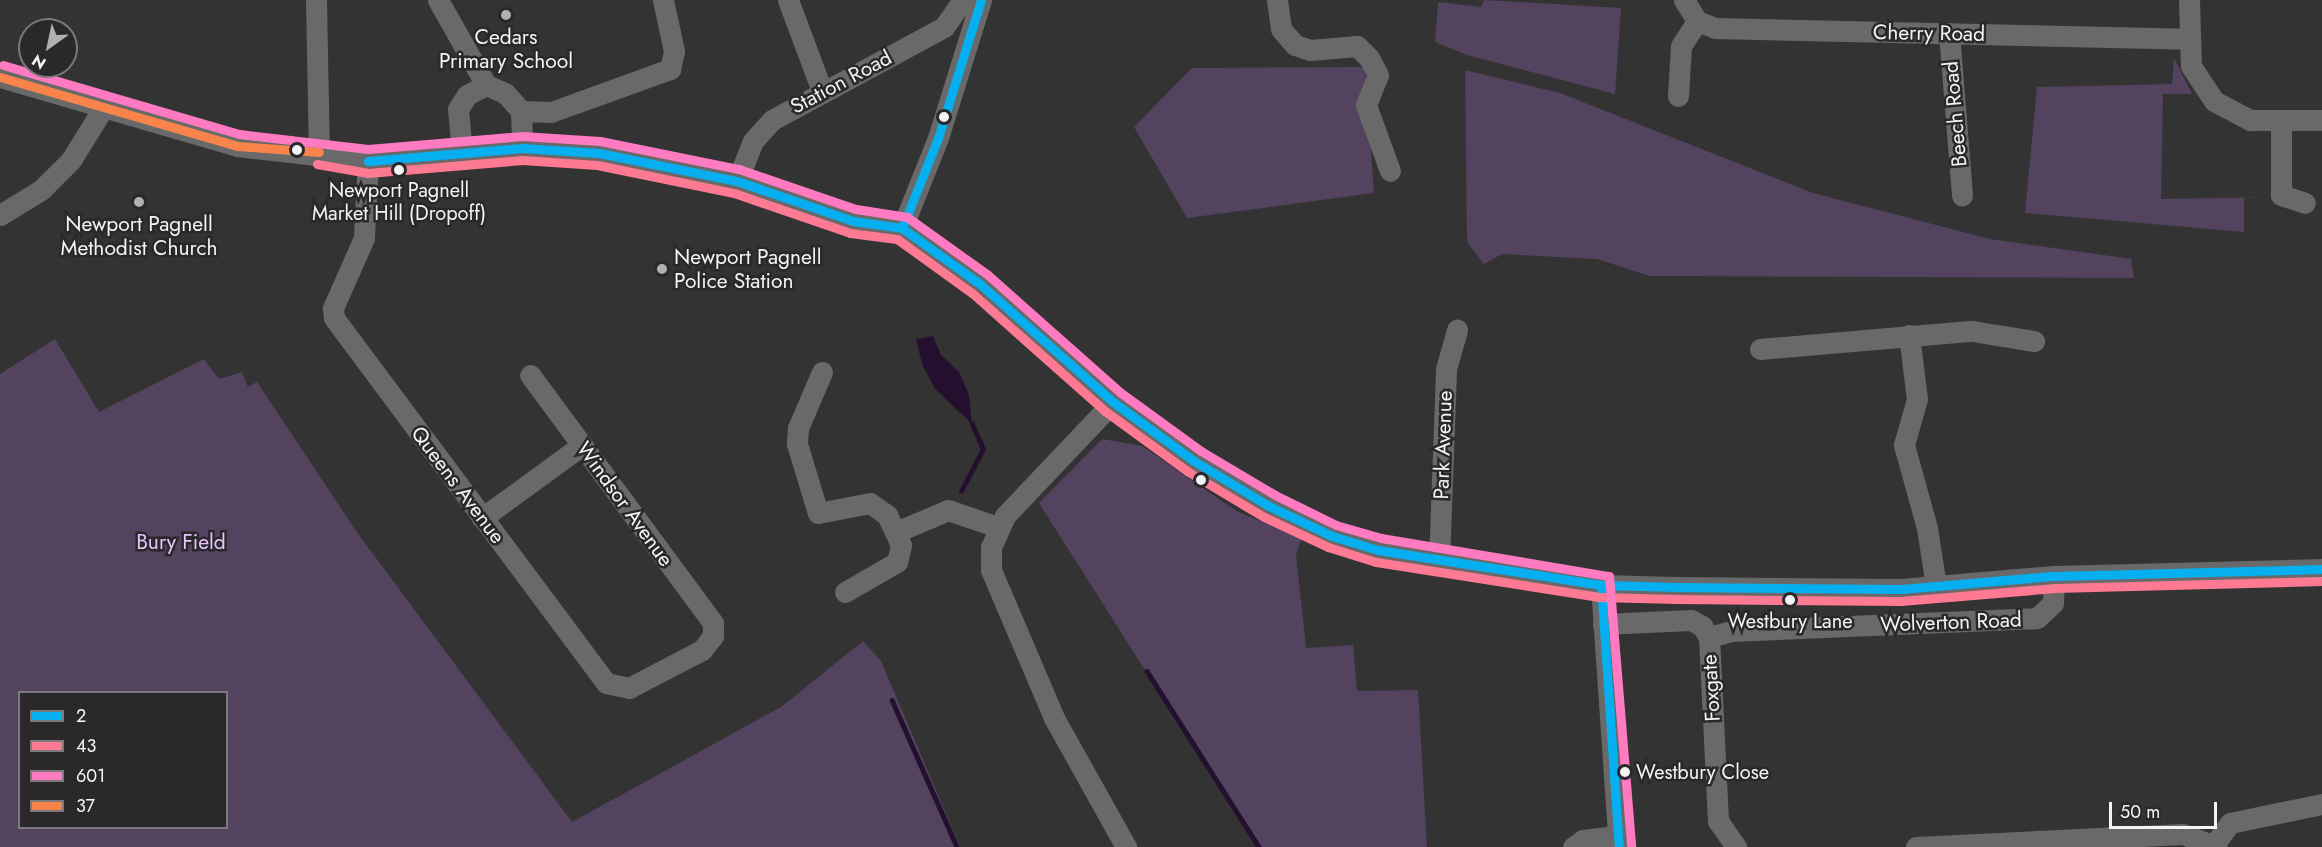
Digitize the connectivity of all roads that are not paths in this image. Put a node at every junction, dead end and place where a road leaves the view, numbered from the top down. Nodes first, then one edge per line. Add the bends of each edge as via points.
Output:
1 (316, 0) edge
2 (438, 0) edge
3 (663, 0) edge
4 (788, 0) edge
5 (963, 0) edge
6 (981, 0) edge
7 (1277, 0) edge
8 (1684, 0) edge
9 (2188, 0) edge
10 (1697, 21) junction
11 (1949, 33) junction
12 (2187, 39) junction
13 (0, 77) edge
14 (486, 85) junction
15 (822, 91) junction
16 (1678, 96) dead end
17 (102, 110) junction
18 (521, 111) junction
19 (2280, 120) junction
20 (2322, 120) edge
21 (522, 148) junction
22 (319, 152) junction
23 (462, 153) junction
24 (368, 160) junction
25 (1390, 171) dead end
26 (737, 181) junction
27 (1962, 195) dead end
28 (2305, 203) dead end
29 (0, 215) edge
30 (902, 228) junction
31 (1457, 330) dead end
32 (1909, 335) junction
33 (2034, 341) dead end
34 (1760, 350) dead end
35 (822, 372) dead end
36 (530, 375) dead end
37 (1113, 402) junction
38 (582, 445) junction
39 (482, 518) junction
40 (998, 526) junction
41 (896, 532) junction
42 (1439, 562) junction
43 (2322, 569) edge
44 (2055, 576) junction
45 (1601, 585) junction
46 (1936, 586) junction
47 (845, 592) dead end
48 (1603, 624) junction
49 (713, 636) joint
50 (1709, 637) junction
51 (2322, 804) edge
52 (1618, 841) edge
53 (2216, 846) edge
54 (1126, 847) edge
55 (1573, 847) edge
56 (1736, 847) edge
57 (1916, 847) edge

1 - 22 street
2 - 14 street
3 - 18 street via 674,51 670,69 551,112
4 - 15 street
5 - 15 street, Station Road via 944,27
6 - 30 street via 942,127
7 - 25 street via 1281,29 1296,45 1310,50 1357,46 1369,58 1378,75 1366,105
8 - 10 street
9 - 12 street
10 - 11 street, Cherry Road via 1715,28
10 - 16 street via 1681,46
11 - 12 street, Cherry Road
11 - 27 street, Beech Road
12 - 19 street via 2191,66 2214,101 2250,120
13 - 17 street
14 - 18 street via 505,93
14 - 23 street via 467,94 458,109
15 - 26 street, Station Road via 772,120 753,141
17 - 22 street via 237,146
17 - 29 street via 71,160 40,190
18 - 21 street
19 - 20 street
19 - 28 street via 2281,195
21 - 23 street
21 - 26 street via 599,153
22 - 24 street
23 - 24 street
24 - 39 street, Queens Avenue via 364,238 333,308 334,318
26 - 30 street via 852,221
30 - 37 street, Wolverton Road via 980,284
31 - 42 street, Park Avenue via 1446,369
32 - 33 street via 1972,331
32 - 34 street
32 - 46 street via 1917,399 1904,445 1927,528
35 - 41 street via 798,428 796,444 818,513 870,503 887,515
36 - 38 street, Windsor Avenue
37 - 40 street
37 - 42 street, Wolverton Road via 1194,461 1269,506 1332,536
38 - 39 street
38 - 49 street, Windsor Avenue via 713,623
39 - 49 street, Queens Avenue via 606,683 629,688 702,650
40 - 41 street via 948,510
40 - 54 street via 992,570 1023,653
41 - 47 street via 901,545 897,562
42 - 45 street, Wolverton Road
43 - 44 street, Wolverton Road
44 - 46 street, Wolverton Road
44 - 50 street, Wolverton Road via 2053,603 2037,618 1731,631
45 - 46 street, Wolverton Road
45 - 48 street
48 - 50 street, Foxgate via 1691,620 1702,626
48 - 52 street
50 - 56 street, Foxgate via 1718,821
51 - 53 street via 2230,823
52 - 55 street via 1583,840
53 - 57 street via 2183,834

